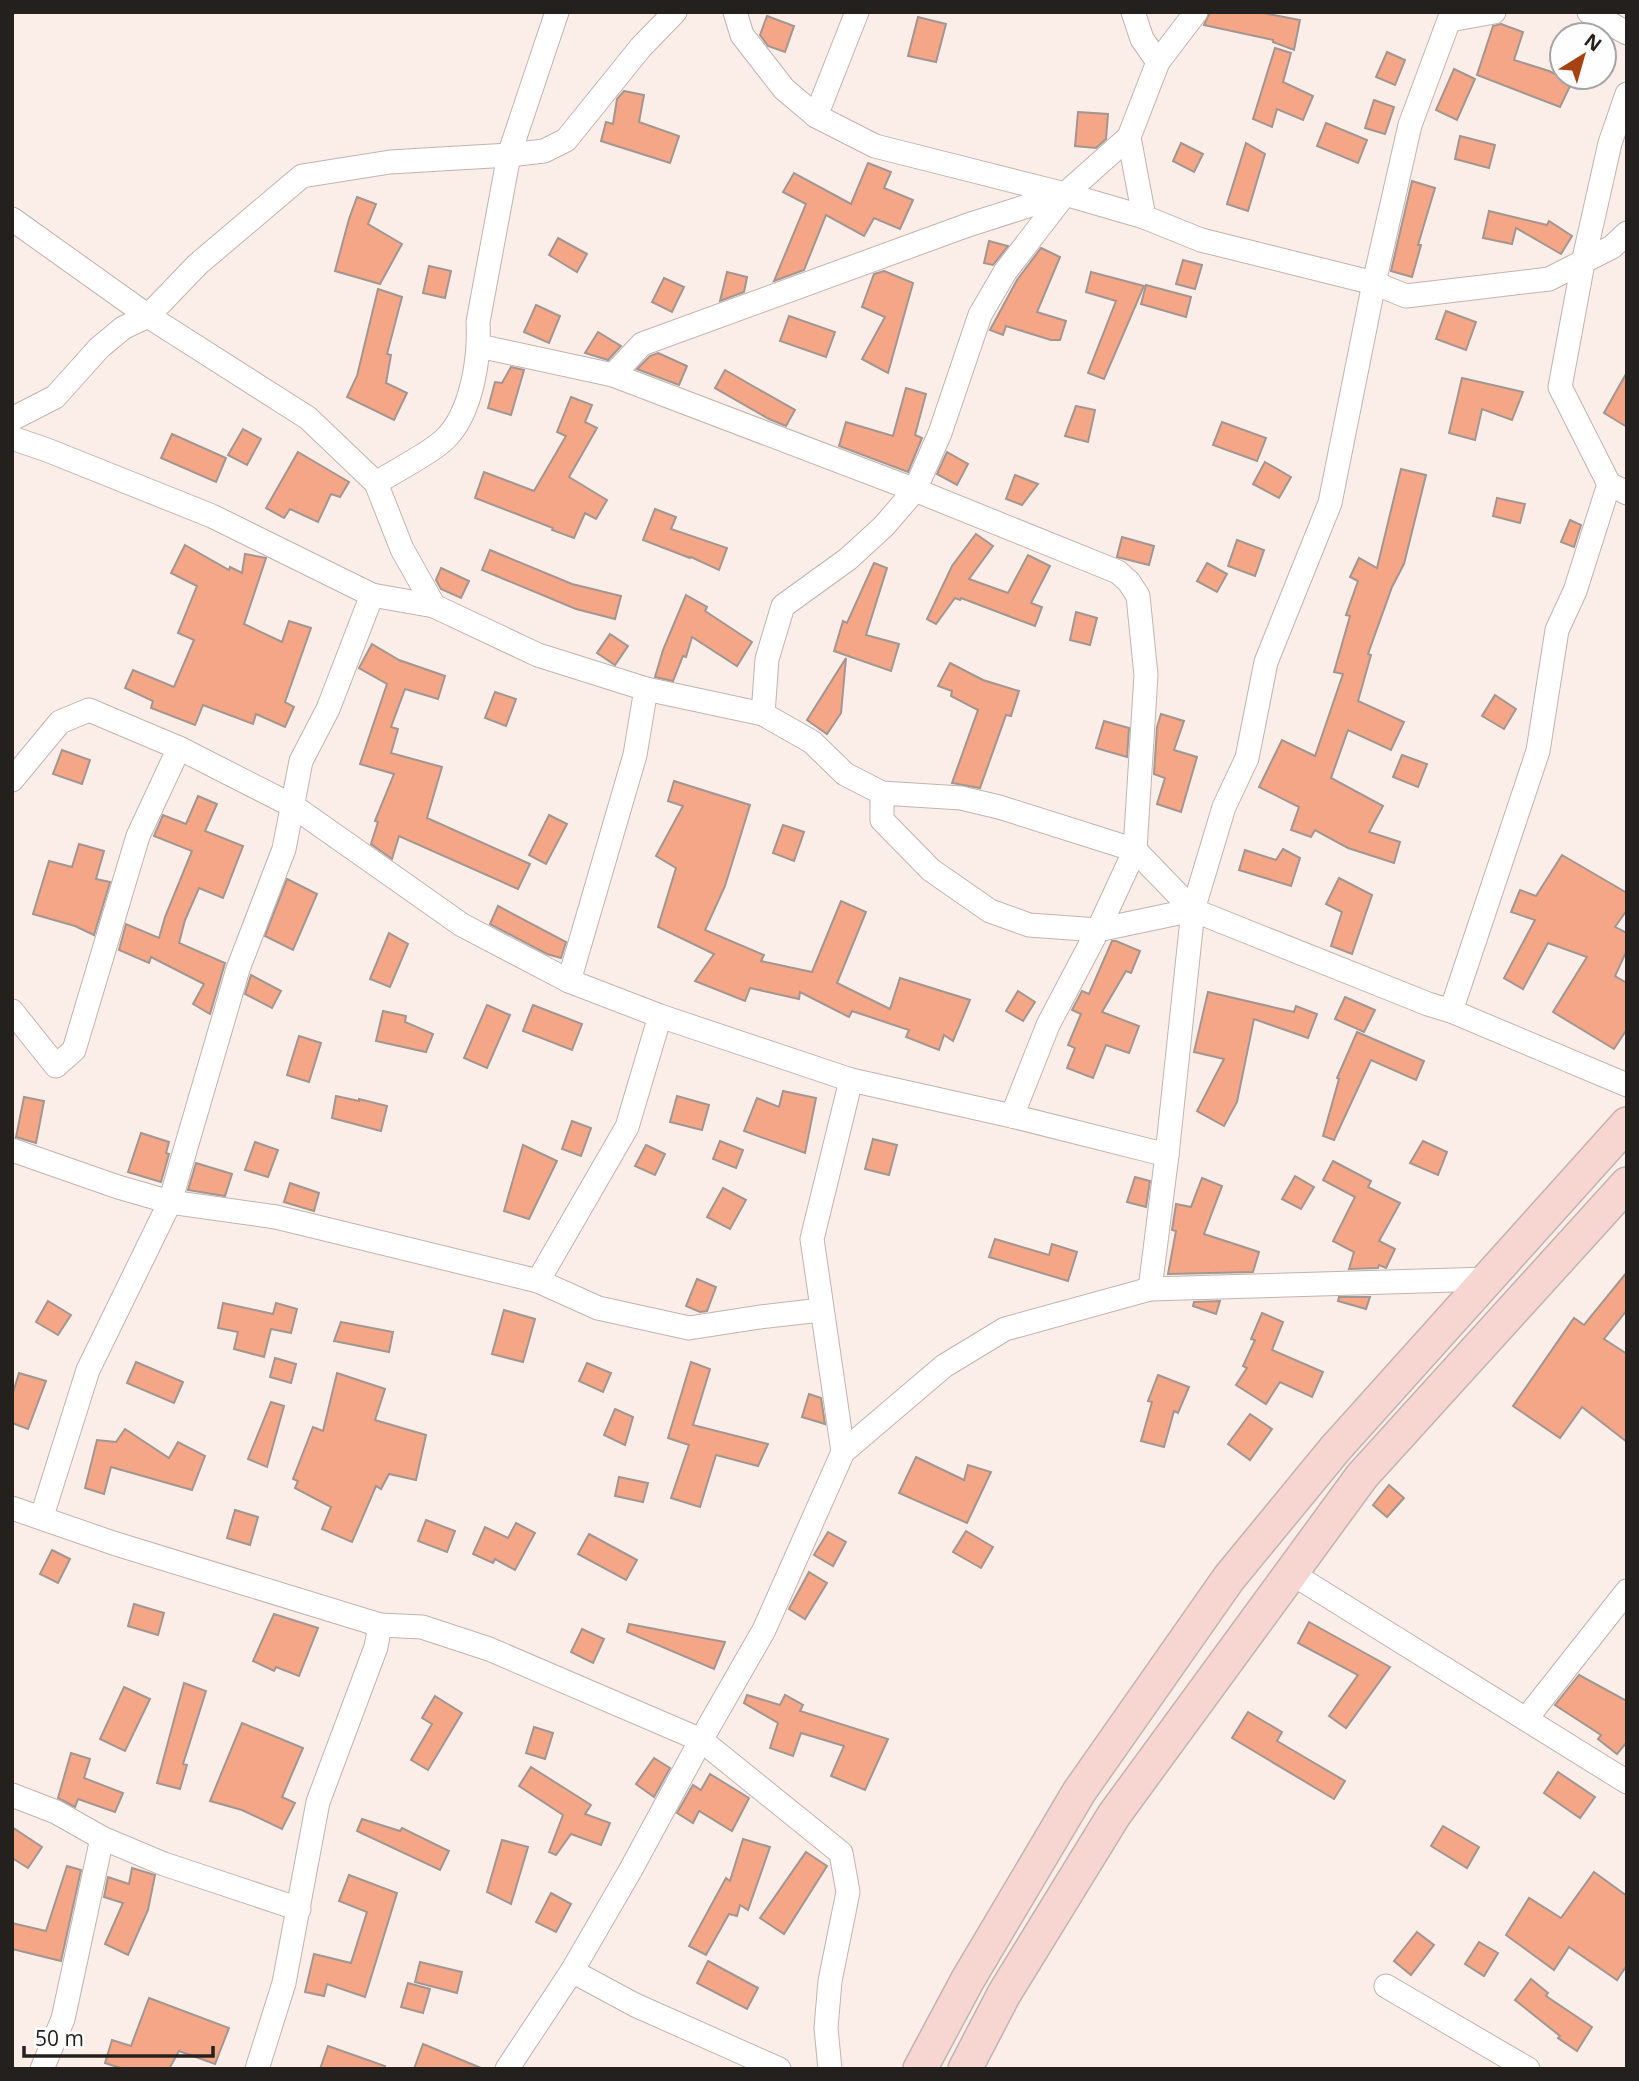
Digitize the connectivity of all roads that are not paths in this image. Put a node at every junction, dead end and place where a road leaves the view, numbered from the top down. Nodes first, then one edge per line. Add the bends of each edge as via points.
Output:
1 (557, 12) edge
2 (675, 12) edge
3 (735, 12) edge
4 (857, 12) edge
5 (1133, 12) edge
6 (1196, 12) edge
7 (1494, 12) edge
8 (1589, 12) edge
9 (1451, 16) edge
10 (1627, 33) edge
11 (1158, 62) junction
12 (1627, 94) edge
13 (816, 116) junction
14 (1129, 137) junction
15 (509, 155) junction
16 (1065, 194) junction
17 (1144, 217) junction
18 (12, 219) edge
19 (1627, 233) edge
20 (1583, 264) junction
21 (1374, 283) junction
22 (148, 316) junction
23 (479, 346) junction
24 (614, 374) junction
25 (12, 419) edge
26 (12, 438) edge
27 (376, 483) junction
28 (915, 489) junction
29 (1618, 489) edge
30 (372, 595) junction
31 (434, 606) junction
32 (646, 689) junction
33 (764, 713) junction
34 (179, 748) junction
35 (12, 780) edge
36 (882, 793) junction
37 (293, 806) junction
38 (1135, 850) junction
39 (1193, 911) junction
40 (1098, 930) junction
41 (569, 981) junction
42 (12, 1011) edge
43 (1451, 1011) junction
44 (660, 1016) junction
45 (851, 1080) junction
46 (1627, 1085) edge
47 (1012, 1116) junction
48 (1627, 1124) edge
49 (12, 1150) edge
50 (1167, 1156) junction
51 (1627, 1184) edge
52 (170, 1202) junction
53 (1489, 1279) junction
54 (538, 1281) junction
55 (1150, 1289) junction
56 (821, 1311) junction
57 (843, 1452) junction
58 (12, 1508) edge
59 (42, 1516) junction
60 (1291, 1573) junction
61 (1627, 1591) edge
62 (380, 1625) junction
63 (1526, 1719) junction
64 (701, 1740) junction
65 (1627, 1782) edge
66 (12, 1794) edge
67 (102, 1838) junction
68 (299, 1909) junction
69 (572, 1971) junction
70 (1386, 1986) dead end
71 (42, 2069) edge
72 (257, 2069) edge
73 (507, 2069) edge
74 (779, 2069) edge
75 (830, 2069) edge
76 (920, 2069) edge
77 (965, 2069) edge
78 (1528, 2069) edge

1 - 15 street
2 - 15 street via 566,140 544,151
3 - 13 street via 741,35 784,89
4 - 13 street
5 - 11 street via 1142,38
6 - 11 street
7 - 9 street
8 - 10 street
9 - 21 street via 1410,125
11 - 14 street
12 - 20 street via 1610,143
13 - 16 street via 875,146
14 - 16 street
14 - 17 street
15 - 22 street via 390,162 302,176 198,264
15 - 23 street via 478,322
16 - 17 street
16 - 24 street via 642,344
16 - 28 street via 1005,272 980,315 940,433
17 - 21 street via 1201,240
18 - 22 street
19 - 20 street
20 - 21 street via 1549,279 1406,296
20 - 29 street via 1560,387
21 - 39 street via 1330,503 1266,662 1247,758 1224,807
22 - 25 street via 123,328 99,348 55,397
22 - 27 street via 309,418
23 - 24 street
23 - 27 street via 463,416 444,440
24 - 28 street
26 - 30 street via 212,516
27 - 31 street via 402,549
28 - 33 street via 848,559 783,606 767,659
28 - 38 street via 1118,572 1138,596 1146,675
29 - 43 street via 1557,630 1538,751
30 - 31 street
30 - 37 street via 328,709 301,761
31 - 32 street via 538,654
32 - 33 street
32 - 41 street via 635,755
33 - 36 street via 812,742 845,774
34 - 35 street via 89,710 60,722
34 - 37 street
34 - 42 street via 138,836 74,1050 56,1066
36 - 38 street via 961,798
36 - 40 street via 882,820 898,838 930,870 990,911 1029,925
37 - 41 street via 462,925
37 - 52 street via 284,849 238,969
38 - 39 street
38 - 40 street
39 - 40 street
39 - 43 street
39 - 50 street
40 - 47 street via 1048,1025
41 - 44 street
43 - 46 street
44 - 45 street
44 - 54 street via 627,1127
45 - 47 street
45 - 56 street via 812,1239
47 - 50 street
48 - 53 main road
49 - 52 street
50 - 55 street
51 - 60 main road via 1362,1476
52 - 54 street via 276,1217
52 - 59 street via 88,1370
53 - 55 street
53 - 76 main road via 1335,1449 1229,1578 1079,1792
54 - 56 street via 598,1308 689,1328
55 - 57 street via 1005,1329 944,1366
56 - 57 street
57 - 64 street via 764,1630
58 - 59 street
59 - 62 street via 113,1543
60 - 63 street
60 - 77 main road via 1114,1815 1004,1994
61 - 63 street
62 - 64 street via 422,1627 489,1649
62 - 68 street via 318,1802
63 - 65 street
64 - 69 street
64 - 75 street via 841,1853 848,1892 830,1981 826,2028
66 - 67 street
67 - 68 street
67 - 71 street via 63,2019
68 - 72 street via 284,1983
69 - 73 street
69 - 74 street via 635,2005
70 - 78 street

